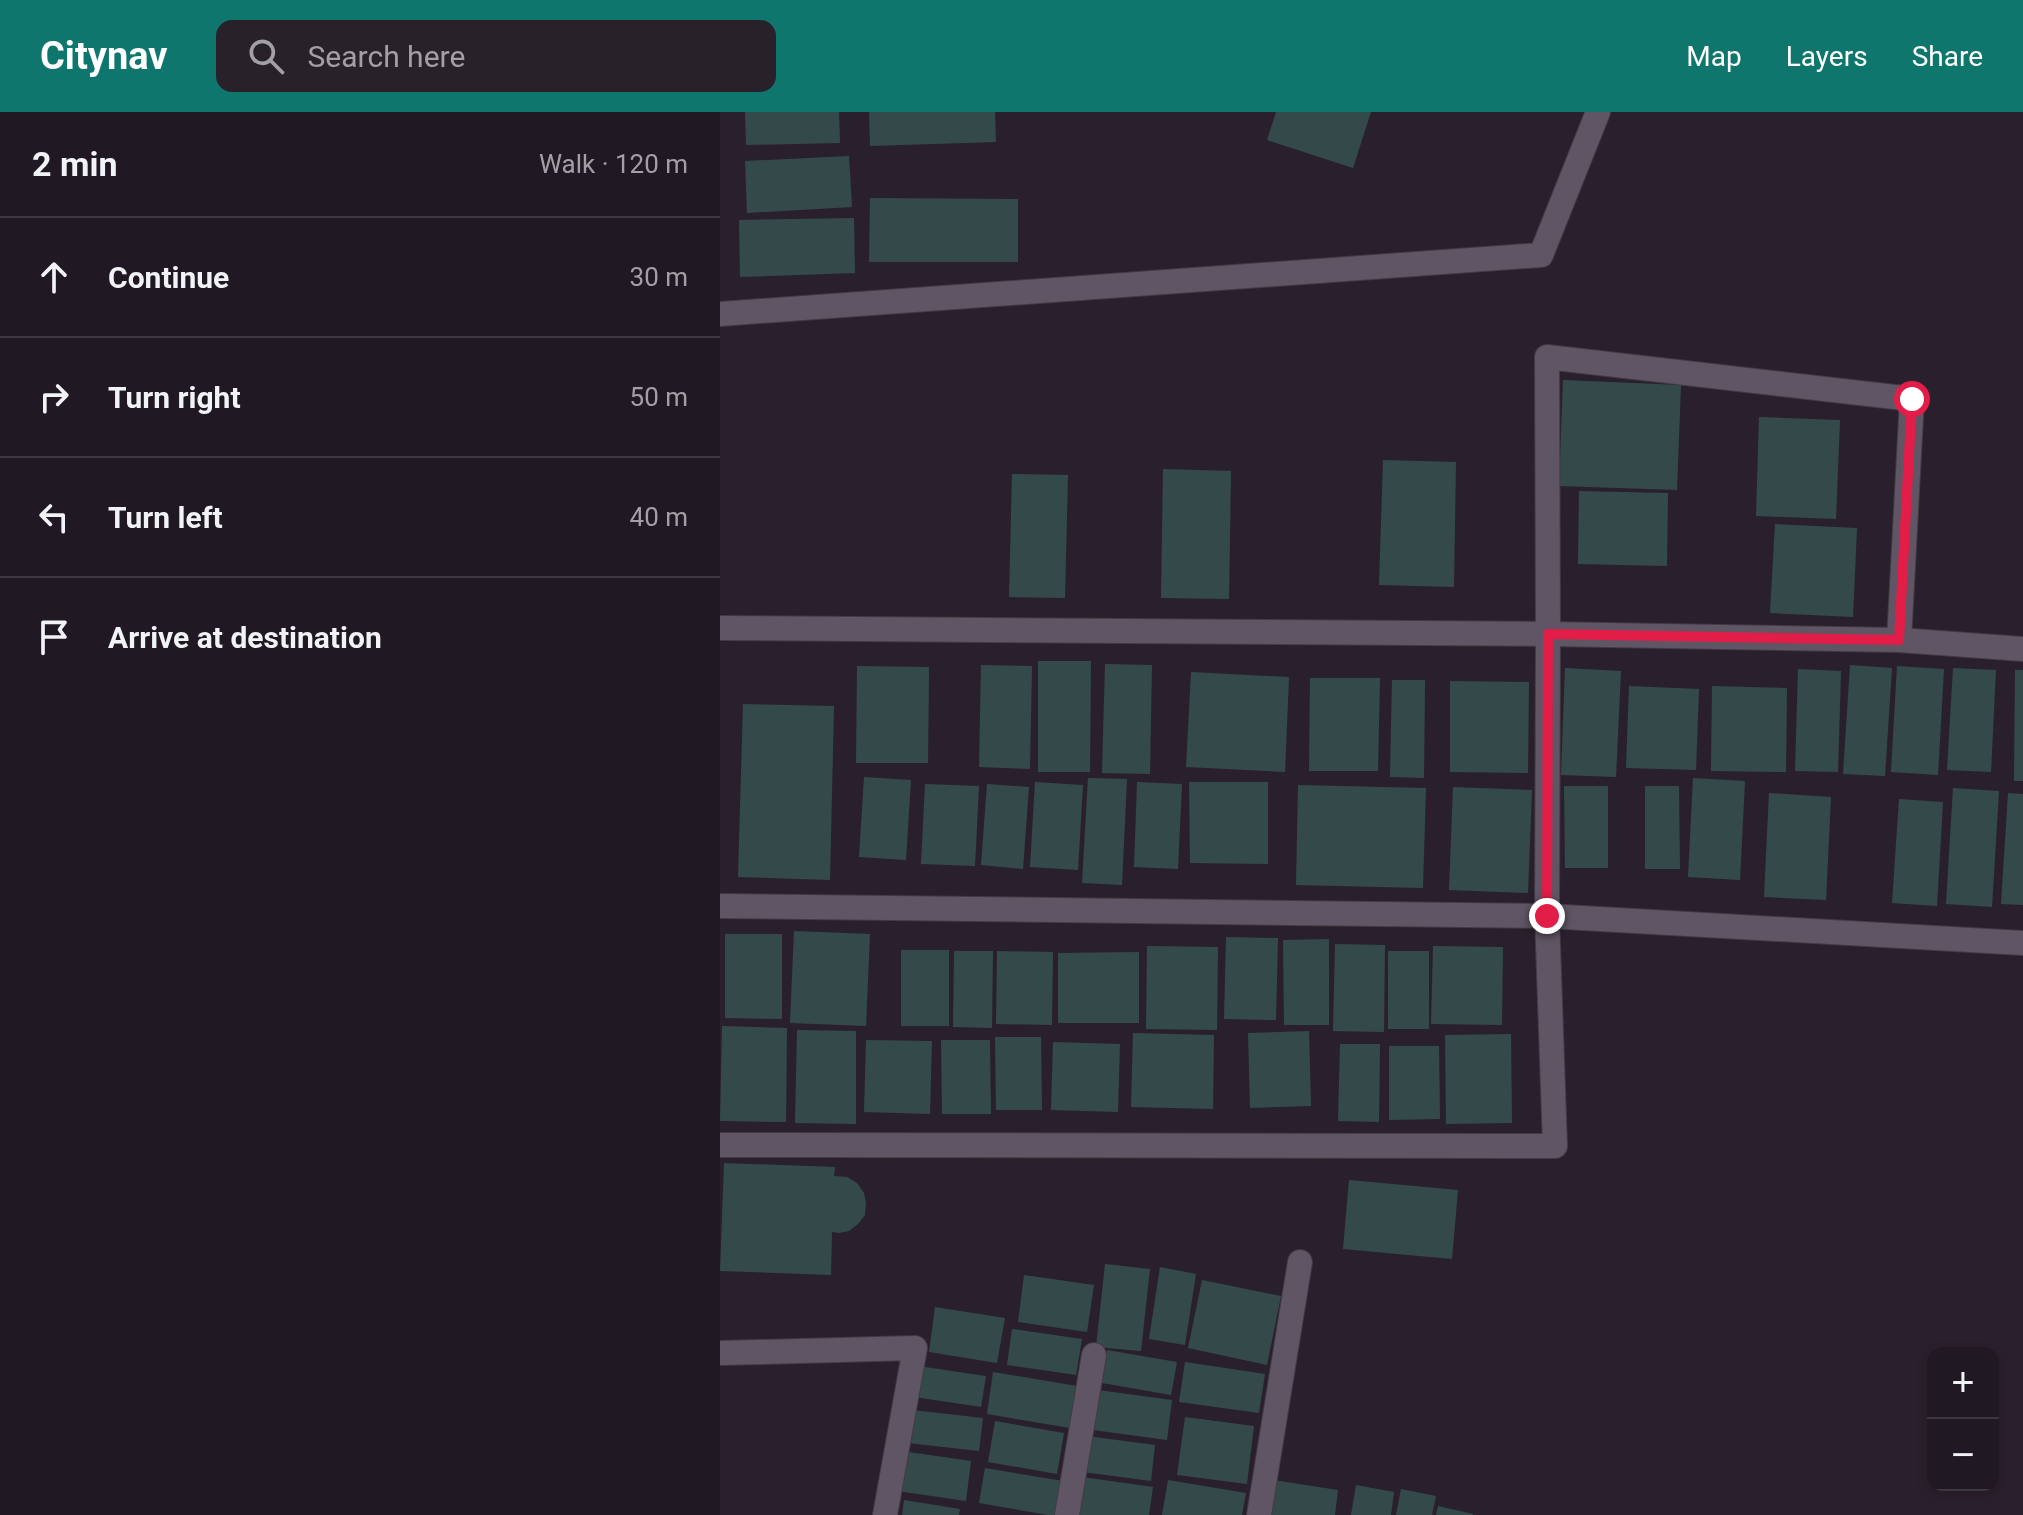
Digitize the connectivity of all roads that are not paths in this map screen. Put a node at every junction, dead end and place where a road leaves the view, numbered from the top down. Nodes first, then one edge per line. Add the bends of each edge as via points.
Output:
1 (1598, 112) edge
2 (720, 314) edge
3 (720, 628) edge
4 (1548, 634) junction
5 (1899, 640) junction
6 (2023, 649) edge
7 (720, 906) edge
8 (1547, 916) junction
9 (2023, 943) edge
10 (720, 1145) edge
11 (1300, 1262) dead end
12 (720, 1353) edge
13 (1094, 1355) dead end
14 (885, 1515) edge
15 (1067, 1515) edge
16 (1259, 1515) edge

1 - 2 street via 1541,255
3 - 4 street
4 - 5 street
4 - 5 street via 1547,357 1912,399
4 - 8 street
5 - 6 street
7 - 8 street
8 - 9 street
8 - 10 street via 1555,1146
11 - 16 street
12 - 14 street via 915,1348
13 - 15 street

